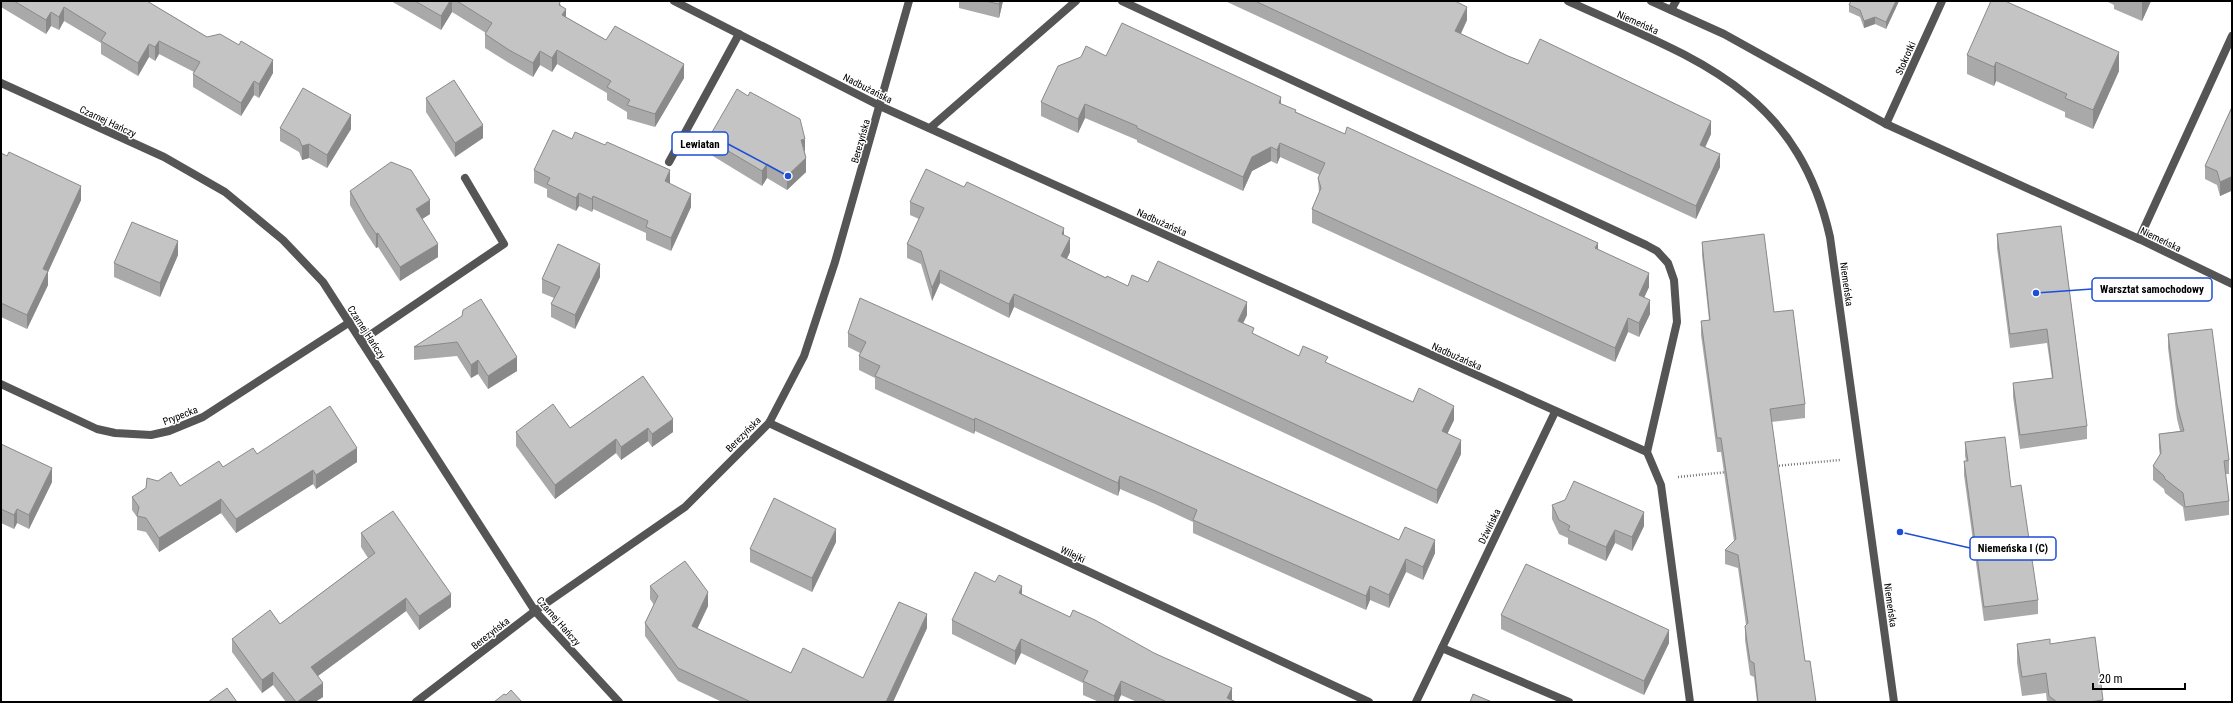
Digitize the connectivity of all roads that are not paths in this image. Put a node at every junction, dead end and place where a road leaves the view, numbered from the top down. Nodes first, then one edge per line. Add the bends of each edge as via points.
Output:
1 (674, 1) edge
2 (909, 1) edge
3 (1076, 1) edge
4 (1122, 1) edge
5 (1568, 1) edge
6 (1651, 1) edge
7 (1676, 1) edge
8 (1942, 1) edge
9 (1671, 10) junction
10 (739, 34) junction
11 (2232, 36) edge
12 (1, 83) edge
13 (880, 106) junction
14 (1886, 124) junction
15 (930, 128) junction
16 (669, 162) dead end
17 (465, 178) dead end
18 (2140, 239) junction
19 (2232, 284) edge
20 (350, 322) junction
21 (361, 342) junction
22 (1, 384) edge
23 (1555, 412) junction
24 (769, 423) junction
25 (1647, 452) junction
26 (535, 611) junction
27 (1442, 648) junction
28 (416, 702) edge
29 (619, 702) edge
30 (1369, 702) edge
31 (1416, 702) edge
32 (1569, 702) edge
33 (1690, 702) edge
34 (1894, 702) edge

1 - 10 street, Nadbużańska
2 - 13 street, Berezyńska
3 - 15 street
4 - 25 street via 1657,251 1668,263 1674,280 1677,322
5 - 34 street, Niemeńska via 1675,50 1723,76 1745,91 1767,113 1784,131 1803,160 1825,215 1830,237
6 - 9 street, Niemeńska
7 - 9 street
8 - 14 street, Stokrotki
9 - 14 street, Niemeńska via 1724,34
10 - 13 street, Nadbużańska
10 - 16 street
11 - 18 street
12 - 20 street, Czarnej Hańczy via 164,157 225,192 283,240 323,282
13 - 15 street, Nadbużańska
13 - 24 street, Berezyńska via 843,240 804,356
14 - 18 street, Niemeńska
15 - 23 street, Nadbużańska
17 - 21 street via 504,244
18 - 19 street, Niemeńska
20 - 21 street, Czarnej Hańczy
20 - 22 street, Prypecka via 203,417 170,431 151,434 115,433 97,429
21 - 26 street, Czarnej Hańczy
23 - 25 street, Nadbużańska
23 - 27 street, Dźwińska
24 - 26 street, Berezyńska via 685,506
24 - 30 street, Wilejki
25 - 33 street via 1661,485
26 - 28 street, Berezyńska
26 - 29 street, Czarnej Hańczy
27 - 31 street, Dźwińska
27 - 32 street

